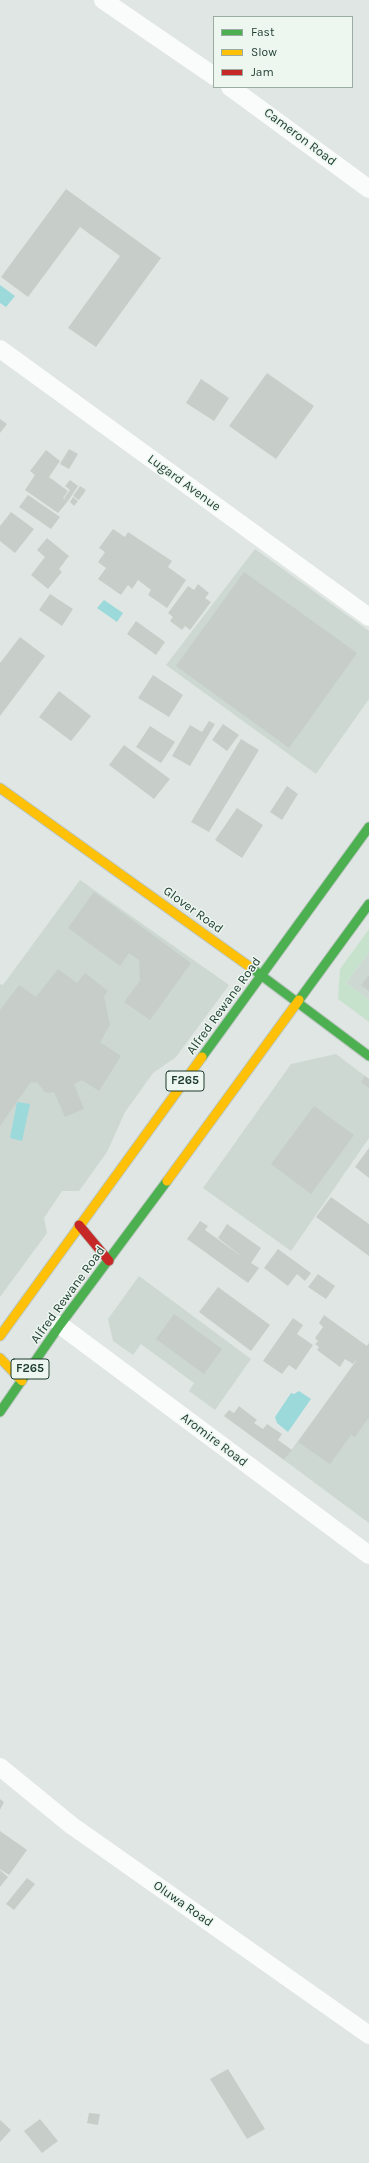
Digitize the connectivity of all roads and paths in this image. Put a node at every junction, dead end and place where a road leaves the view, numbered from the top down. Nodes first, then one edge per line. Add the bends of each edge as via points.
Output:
1 (103, 0) edge
2 (213, 75) edge
3 (231, 88) edge
4 (369, 189) edge
5 (0, 349) edge
6 (369, 617) edge
7 (0, 788) edge
8 (369, 827) edge
9 (369, 904) edge
10 (262, 976) junction
11 (298, 1002) junction
12 (369, 1056) edge
13 (79, 1225) junction
14 (109, 1261) junction
15 (60, 1325) junction
16 (0, 1336) edge
17 (0, 1358) edge
18 (22, 1381) junction
19 (0, 1412) edge
20 (369, 1556) edge
21 (0, 1767) edge
22 (369, 2035) edge

1 - 2 street
3 - 4 street, Cameron Road
5 - 6 street, Lugard Avenue
7 - 10 main road, Glover Road
8 - 10 main road, Alfred Rewane Road / F265
9 - 11 main road, Alfred Rewane Road / F265
10 - 11 main road, Glover Road
10 - 13 main road, Alfred Rewane Road / F265
11 - 12 main road, Glover Road
11 - 14 main road, Alfred Rewane Road / F265
13 - 14 main road
13 - 16 main road, Alfred Rewane Road / F265
14 - 15 main road, Alfred Rewane Road / F265
15 - 18 main road, Alfred Rewane Road / F265
15 - 20 street, Aromire Road
17 - 18 main road
18 - 19 main road, Alfred Rewane Road / F265
21 - 22 street, Oluwa Road via 71,1825

